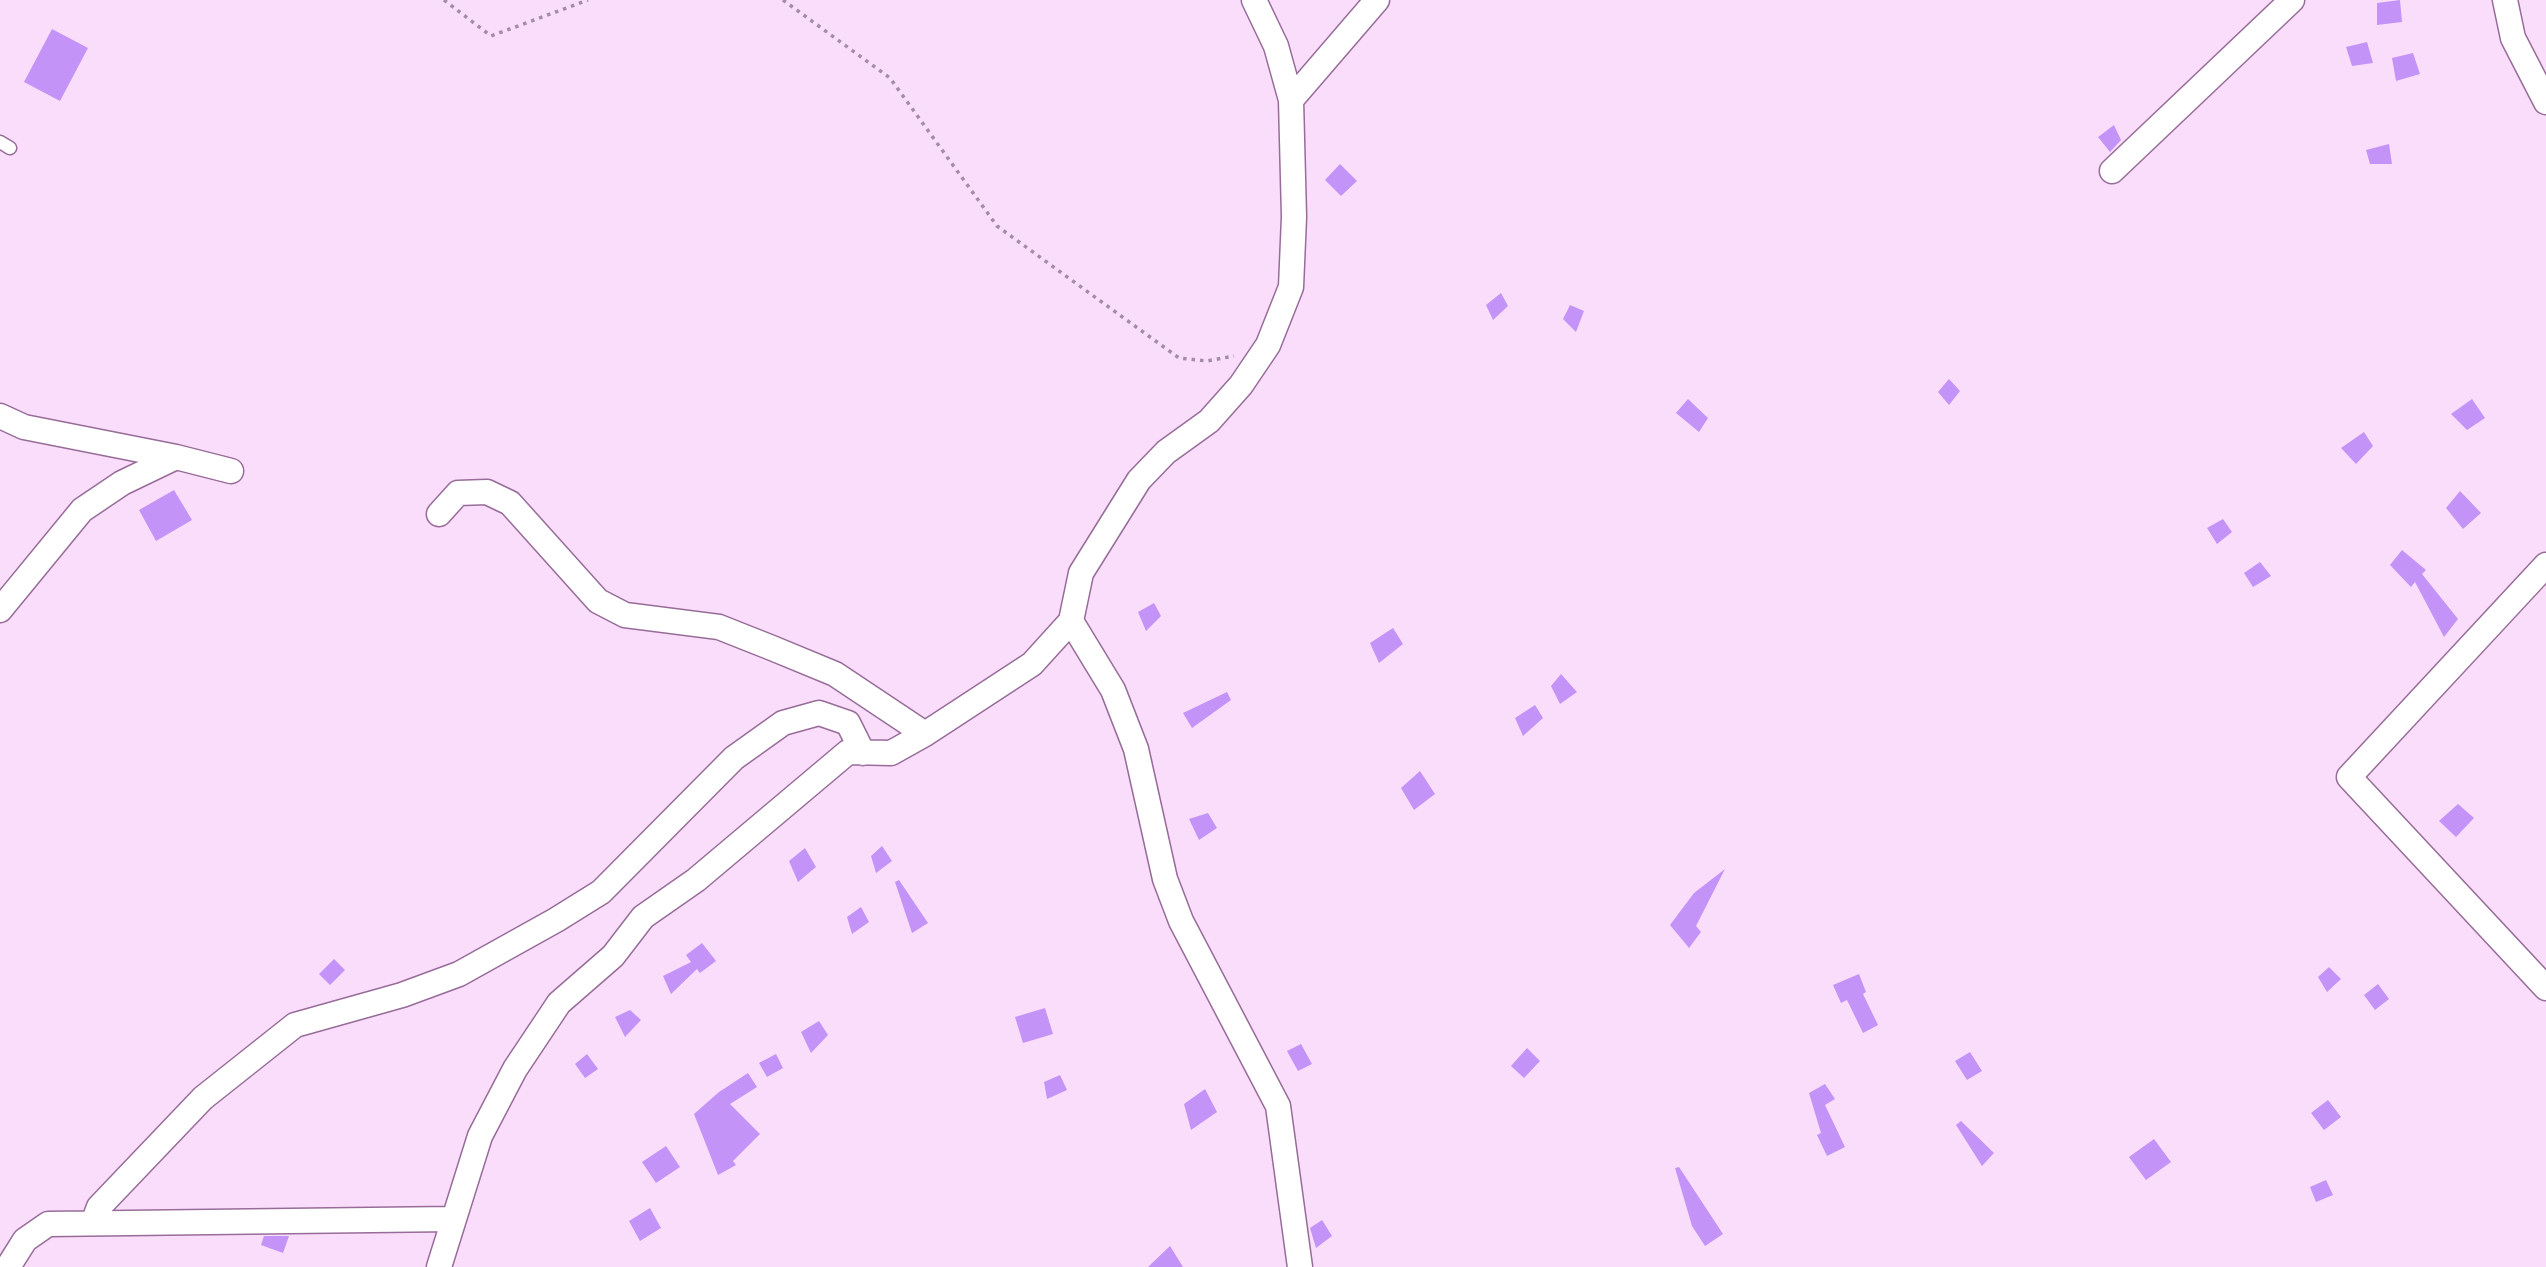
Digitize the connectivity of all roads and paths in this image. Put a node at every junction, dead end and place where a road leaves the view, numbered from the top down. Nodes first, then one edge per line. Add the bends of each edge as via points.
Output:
1 (444, 0) edge
2 (588, 0) edge
3 (783, 0) edge
4 (1254, 0) edge
5 (1377, 0) edge
6 (2292, 0) edge
7 (2505, 0) edge
8 (1291, 100) junction
9 (2546, 102) edge
10 (2112, 171) dead end
11 (1236, 356) dead end
12 (0, 416) edge
13 (176, 457) junction
14 (231, 471) dead end
15 (439, 514) dead end
16 (2546, 565) edge
17 (0, 610) edge
18 (1071, 621) junction
19 (925, 734) junction
20 (863, 752) junction
21 (2546, 988) edge
22 (452, 1219) junction
23 (93, 1223) junction
24 (8, 1267) edge
25 (439, 1267) edge
26 (1300, 1267) edge

1 - 2 path via 491,36
3 - 11 path via 890,78 997,226 1179,358 1207,361
4 - 8 street via 1276,46
5 - 8 street
6 - 10 street
7 - 9 street via 2513,38
8 - 18 street via 1291,287 1268,345 1209,421 1166,452 1139,480 1081,573
12 - 13 street via 24,427
13 - 14 street
13 - 17 street via 122,483 82,510
15 - 19 street via 458,493 487,492 510,503 598,601 625,615 719,627 785,653 835,674
16 - 21 street via 2349,777
18 - 19 street via 1032,664
18 - 26 street via 1113,690 1136,749 1165,879 1181,921 1278,1106
19 - 20 street via 891,753
20 - 22 street via 848,752 696,880 643,918 613,956 559,1003 515,1069 480,1136
20 - 23 street via 848,723 819,713 783,723 734,758 601,892 556,920 459,974 295,1025 203,1098 99,1207
22 - 23 street
22 - 25 street
23 - 24 street via 48,1224 25,1240

